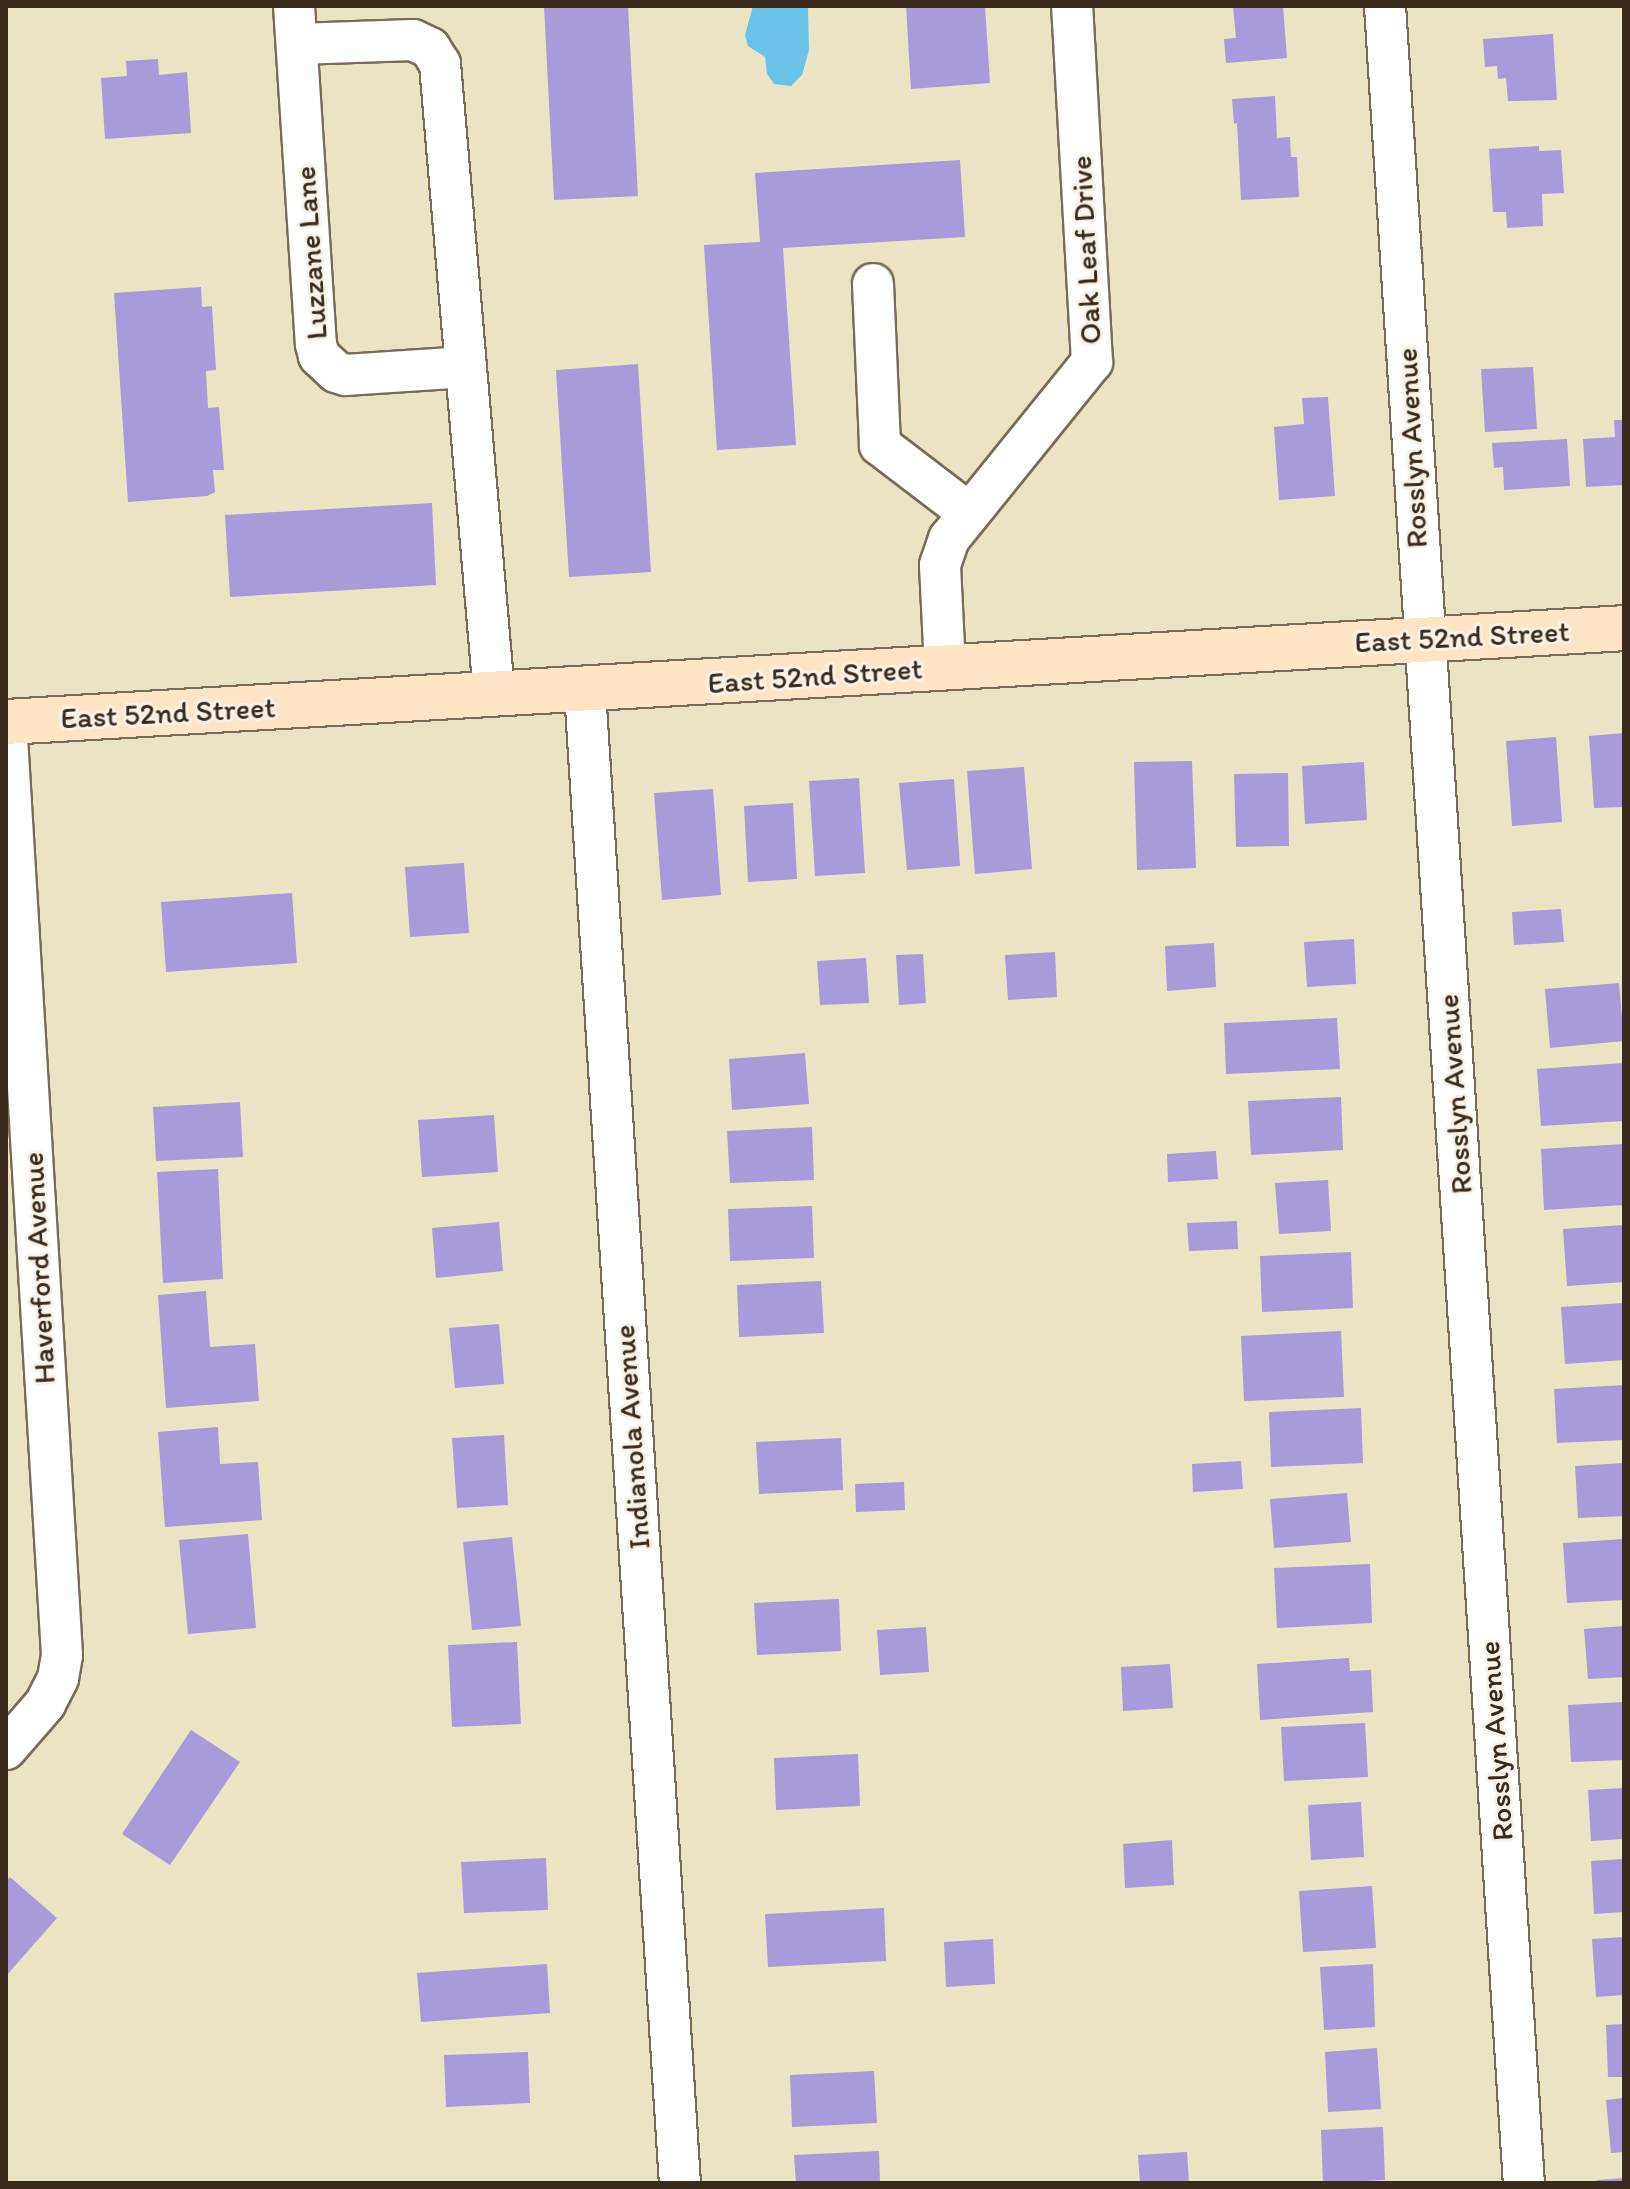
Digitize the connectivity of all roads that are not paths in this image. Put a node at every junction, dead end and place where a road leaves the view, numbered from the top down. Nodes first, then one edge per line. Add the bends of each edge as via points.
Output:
1 (1072, 6) edge
2 (1385, 6) edge
3 (295, 25) edge
4 (873, 284) dead end
5 (466, 367) junction
6 (969, 513) junction
7 (1624, 628) edge
8 (1424, 638) junction
9 (945, 668) junction
10 (585, 691) junction
11 (494, 694) junction
12 (6, 722) edge
13 (6, 1749) edge
14 (680, 2183) edge
15 (1524, 2183) edge

1 - 6 street, Oak Leaf Drive via 1092,362
2 - 8 street, Rosslyn Avenue
3 - 5 street, Luzzane Lane via 413,40 435,54
3 - 5 street, Luzzane Lane via 319,356 346,375
4 - 6 street via 880,445
5 - 11 street, Luzzane Lane
6 - 9 street via 949,539 940,565
7 - 8 street, East 52nd Street
8 - 9 street, East 52nd Street
8 - 15 street, Rosslyn Avenue
9 - 10 street, East 52nd Street
10 - 11 street, East 52nd Street
10 - 14 street, Indianola Avenue
11 - 12 street, East 52nd Street
12 - 13 street, Haverford Avenue via 62,1655 45,1704

